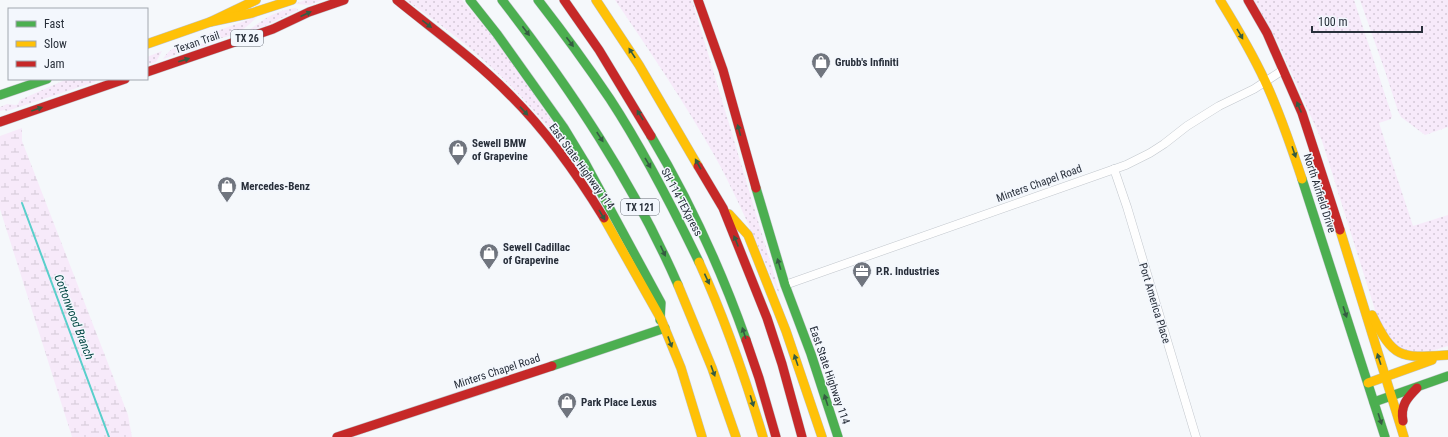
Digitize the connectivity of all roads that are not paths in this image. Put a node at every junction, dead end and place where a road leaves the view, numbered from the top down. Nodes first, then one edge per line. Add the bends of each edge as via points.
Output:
1 (256, 0) edge
2 (292, 0) edge
3 (344, 0) edge
4 (397, 0) edge
5 (470, 0) edge
6 (502, 0) edge
7 (538, 0) edge
8 (564, 0) edge
9 (596, 0) edge
10 (698, 0) edge
11 (1220, 0) edge
12 (1248, 0) edge
13 (210, 22) junction
14 (148, 44) edge
15 (1283, 70) junction
16 (148, 72) edge
17 (44, 80) edge
18 (119, 80) edge
19 (1265, 81) junction
20 (102, 83) edge
21 (0, 95) edge
22 (0, 122) edge
23 (1114, 169) junction
24 (723, 208) junction
25 (1352, 272) junction
26 (786, 285) junction
27 (662, 324) junction
28 (1448, 355) edge
29 (1448, 376) edge
30 (1385, 377) junction
31 (1368, 383) junction
32 (1418, 386) junction
33 (1391, 396) junction
34 (1374, 402) junction
35 (337, 437) edge
36 (702, 437) edge
37 (736, 437) edge
38 (763, 437) edge
39 (776, 437) edge
40 (802, 437) edge
41 (822, 437) edge
42 (838, 437) edge
43 (1196, 437) edge
44 (1386, 437) edge
45 (1404, 437) edge
46 (1407, 437) edge

1 - 13 main road
2 - 13 main road, Texan Trail / TX 26 via 252,13
16 -> 3 main road, Texan Trail / TX 26 via 273,29 309,12
4 -> 27 main road, East State Highway 114 via 489,75 547,136 604,218
5 - 27 main road via 540,92 584,161 661,303
6 -> 37 main road, TX 121 via 547,58 635,196 704,345
7 -> 38 main road, SH 114 TEXpress via 606,94 686,234 728,329
39 -> 8 main road, SH 114 TEXpress via 740,322 698,224 649,130 612,69
24 -> 9 main road via 639,65
26 -> 10 main road, East State Highway 114 via 723,70
11 -> 19 main road, North Airfield Drive
12 - 15 main road, North Airfield Drive via 1267,33
13 - 14 main road, Texan Trail / TX 26
15 - 19 street, Minters Chapel Road
25 -> 15 main road, North Airfield Drive via 1302,113
17 - 21 main road
18 - 20 main road
19 - 23 street, Minters Chapel Road via 1219,106 1150,153
19 -> 31 main road, North Airfield Drive via 1298,164
22 -> 20 main road
23 - 26 street, Minters Chapel Road
23 - 43 street, Port America Place
40 -> 24 main road via 769,325
41 -> 24 main road via 786,331 748,235
25 - 28 main road via 1381,335 1395,352 1419,357
30 -> 25 main road, North Airfield Drive
42 -> 26 main road, East State Highway 114
27 - 35 main road, Minters Chapel Road
27 -> 36 main road, East State Highway 114 via 692,402
28 - 30 main road
29 - 32 main road
30 - 31 main road
30 - 33 main road, North Airfield Drive
31 - 34 main road, North Airfield Drive
32 - 33 main road
32 - 46 main road via 1403,405 1402,415
33 - 34 main road
33 - 45 main road, North Airfield Drive
34 -> 44 main road, North Airfield Drive

